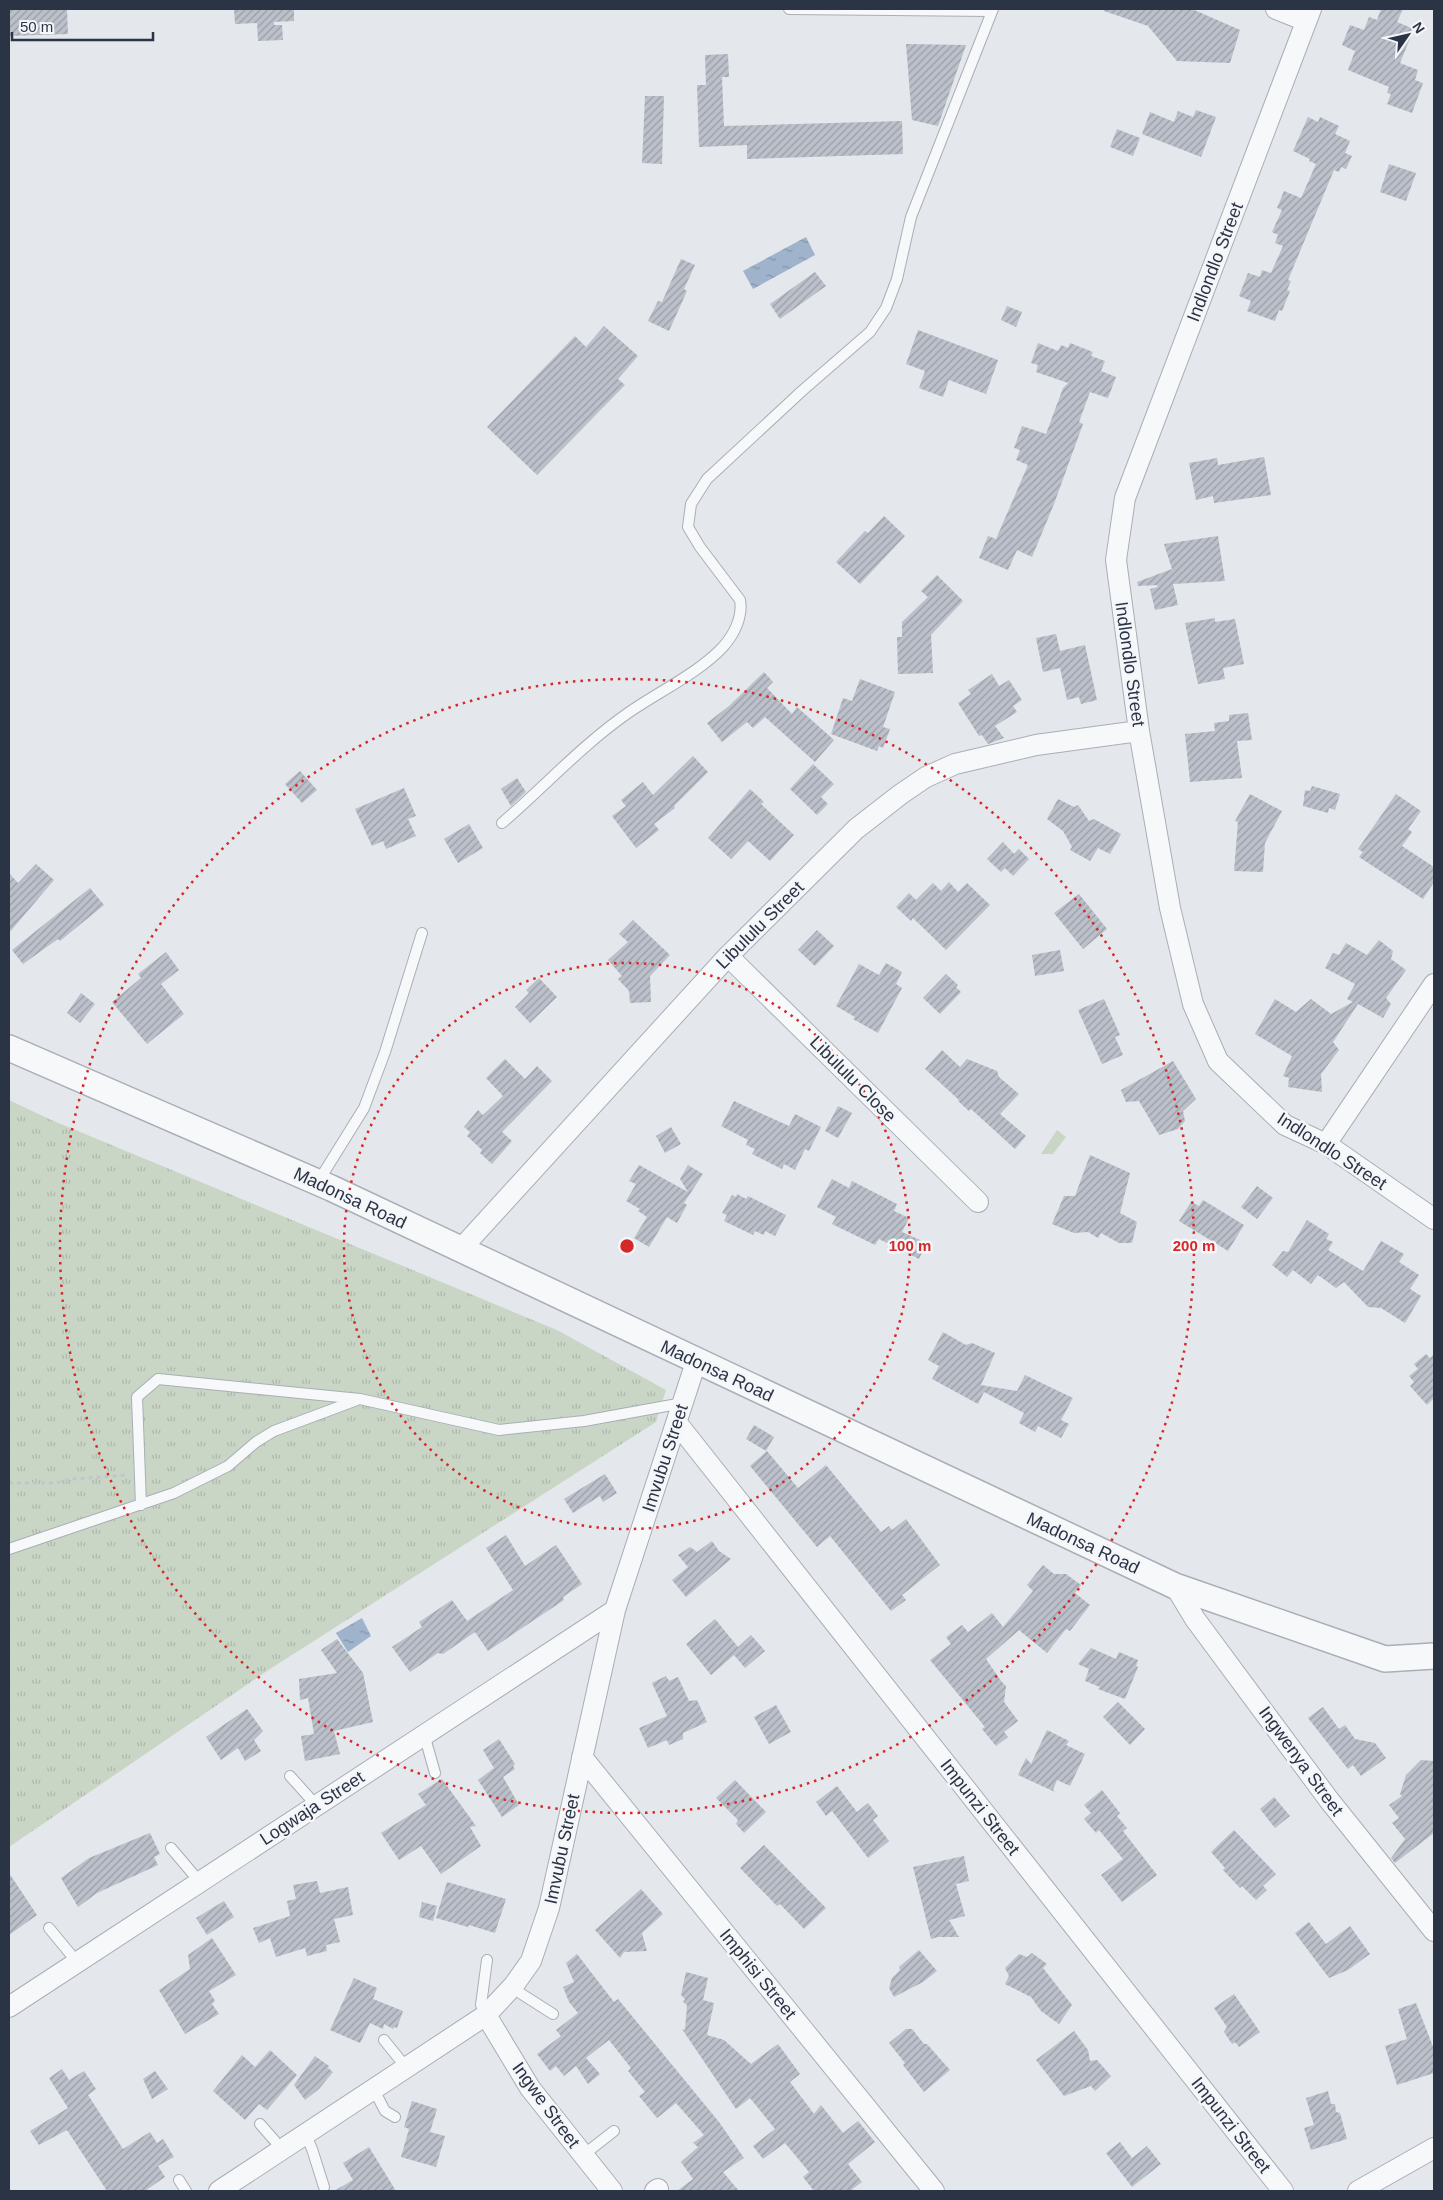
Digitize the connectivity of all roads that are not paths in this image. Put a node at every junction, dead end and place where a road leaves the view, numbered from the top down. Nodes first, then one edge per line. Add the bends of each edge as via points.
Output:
1 (789, 9) edge
2 (1276, 9) edge
3 (992, 10) edge
4 (1308, 15) edge
5 (1139, 731) junction
6 (502, 823) dead end
7 (422, 933) dead end
8 (728, 956) junction
9 (1434, 984) edge
10 (9, 1048) edge
11 (1326, 1144) junction
12 (318, 1182) junction
13 (978, 1202) dead end
14 (1434, 1219) edge
15 (460, 1250) junction
16 (696, 1362) junction
17 (360, 1399) junction
18 (683, 1404) junction
19 (677, 1423) junction
20 (141, 1505) junction
21 (9, 1549) edge
22 (1175, 1586) junction
23 (615, 1610) junction
24 (1434, 1656) edge
25 (424, 1734) junction
26 (582, 1758) junction
27 (435, 1773) dead end
28 (290, 1776) dead end
29 (316, 1804) junction
30 (171, 1848) dead end
31 (199, 1881) junction
32 (49, 1928) dead end
33 (1434, 1931) edge
34 (487, 1960) dead end
35 (77, 1962) junction
36 (514, 1985) junction
37 (9, 2006) edge
38 (553, 2014) dead end
39 (486, 2015) junction
40 (384, 2040) dead end
41 (405, 2066) junction
42 (373, 2088) junction
43 (395, 2117) dead end
44 (260, 2124) dead end
45 (614, 2131) dead end
46 (305, 2133) junction
47 (1434, 2148) edge
48 (282, 2149) junction
49 (582, 2156) junction
50 (179, 2180) dead end
51 (324, 2187) dead end
52 (186, 2191) edge
53 (219, 2191) edge
54 (612, 2191) edge
55 (934, 2191) edge
56 (1284, 2191) edge
57 (1358, 2191) edge

1 - 3 lane
2 - 4 street
3 - 6 lane via 911,217 898,279 886,308 870,332 707,479 691,504 688,527 740,600 742,610 738,625 722,648 604,731
4 - 5 street, Indlondlo Street via 1125,498 1116,560
5 - 8 street, Libululu Street via 1036,745 955,764 926,776 856,829
5 - 11 street, Indlondlo Street via 1170,908 1193,1004 1214,1053 1218,1061 1284,1124
7 - 12 lane via 364,1108
8 - 13 street, Libululu Close
8 - 15 street, Libululu Street
9 - 11 street
10 - 12 street, Madonsa Road
11 - 14 street, Indlondlo Street
12 - 15 street, Madonsa Road
15 - 16 street, Madonsa Road
16 - 18 street, Imvubu Street
16 - 22 street, Madonsa Road
17 - 18 lane via 499,1430 584,1421
17 - 20 lane via 274,1430 228,1466 174,1493
17 - 20 lane via 158,1379 137,1397
18 - 19 street, Imvubu Street
19 - 23 street, Imvubu Street
19 - 56 street, Impunzi Street
20 - 21 lane
22 - 24 street, Madonsa Road via 1385,1659
22 - 33 street, Ingwenya Street via 1195,1619 1328,1800
23 - 25 street, Logwaja Street
23 - 26 street, Imvubu Street
25 - 27 lane
25 - 29 street, Logwaja Street
26 - 36 street, Imvubu Street via 550,1908 531,1961
26 - 55 street, Imphisi Street
28 - 29 lane
29 - 31 street, Logwaja Street
30 - 31 lane
31 - 35 street, Logwaja Street
32 - 35 lane
34 - 39 lane via 481,2005
35 - 37 street, Logwaja Street
36 - 38 lane via 520,1993
36 - 39 street, Imvubu Street
39 - 41 street, Imvubu Street
39 - 49 street, Ingwe Street via 530,2088
40 - 41 lane
41 - 42 street, Imvubu Street
42 - 43 lane via 384,2111
42 - 46 street, Imvubu Street
44 - 48 lane
45 - 49 lane
46 - 48 street, Imvubu Street
46 - 51 lane
47 - 57 street
48 - 53 street, Imvubu Street
49 - 54 street, Ingwe Street
50 - 52 lane

